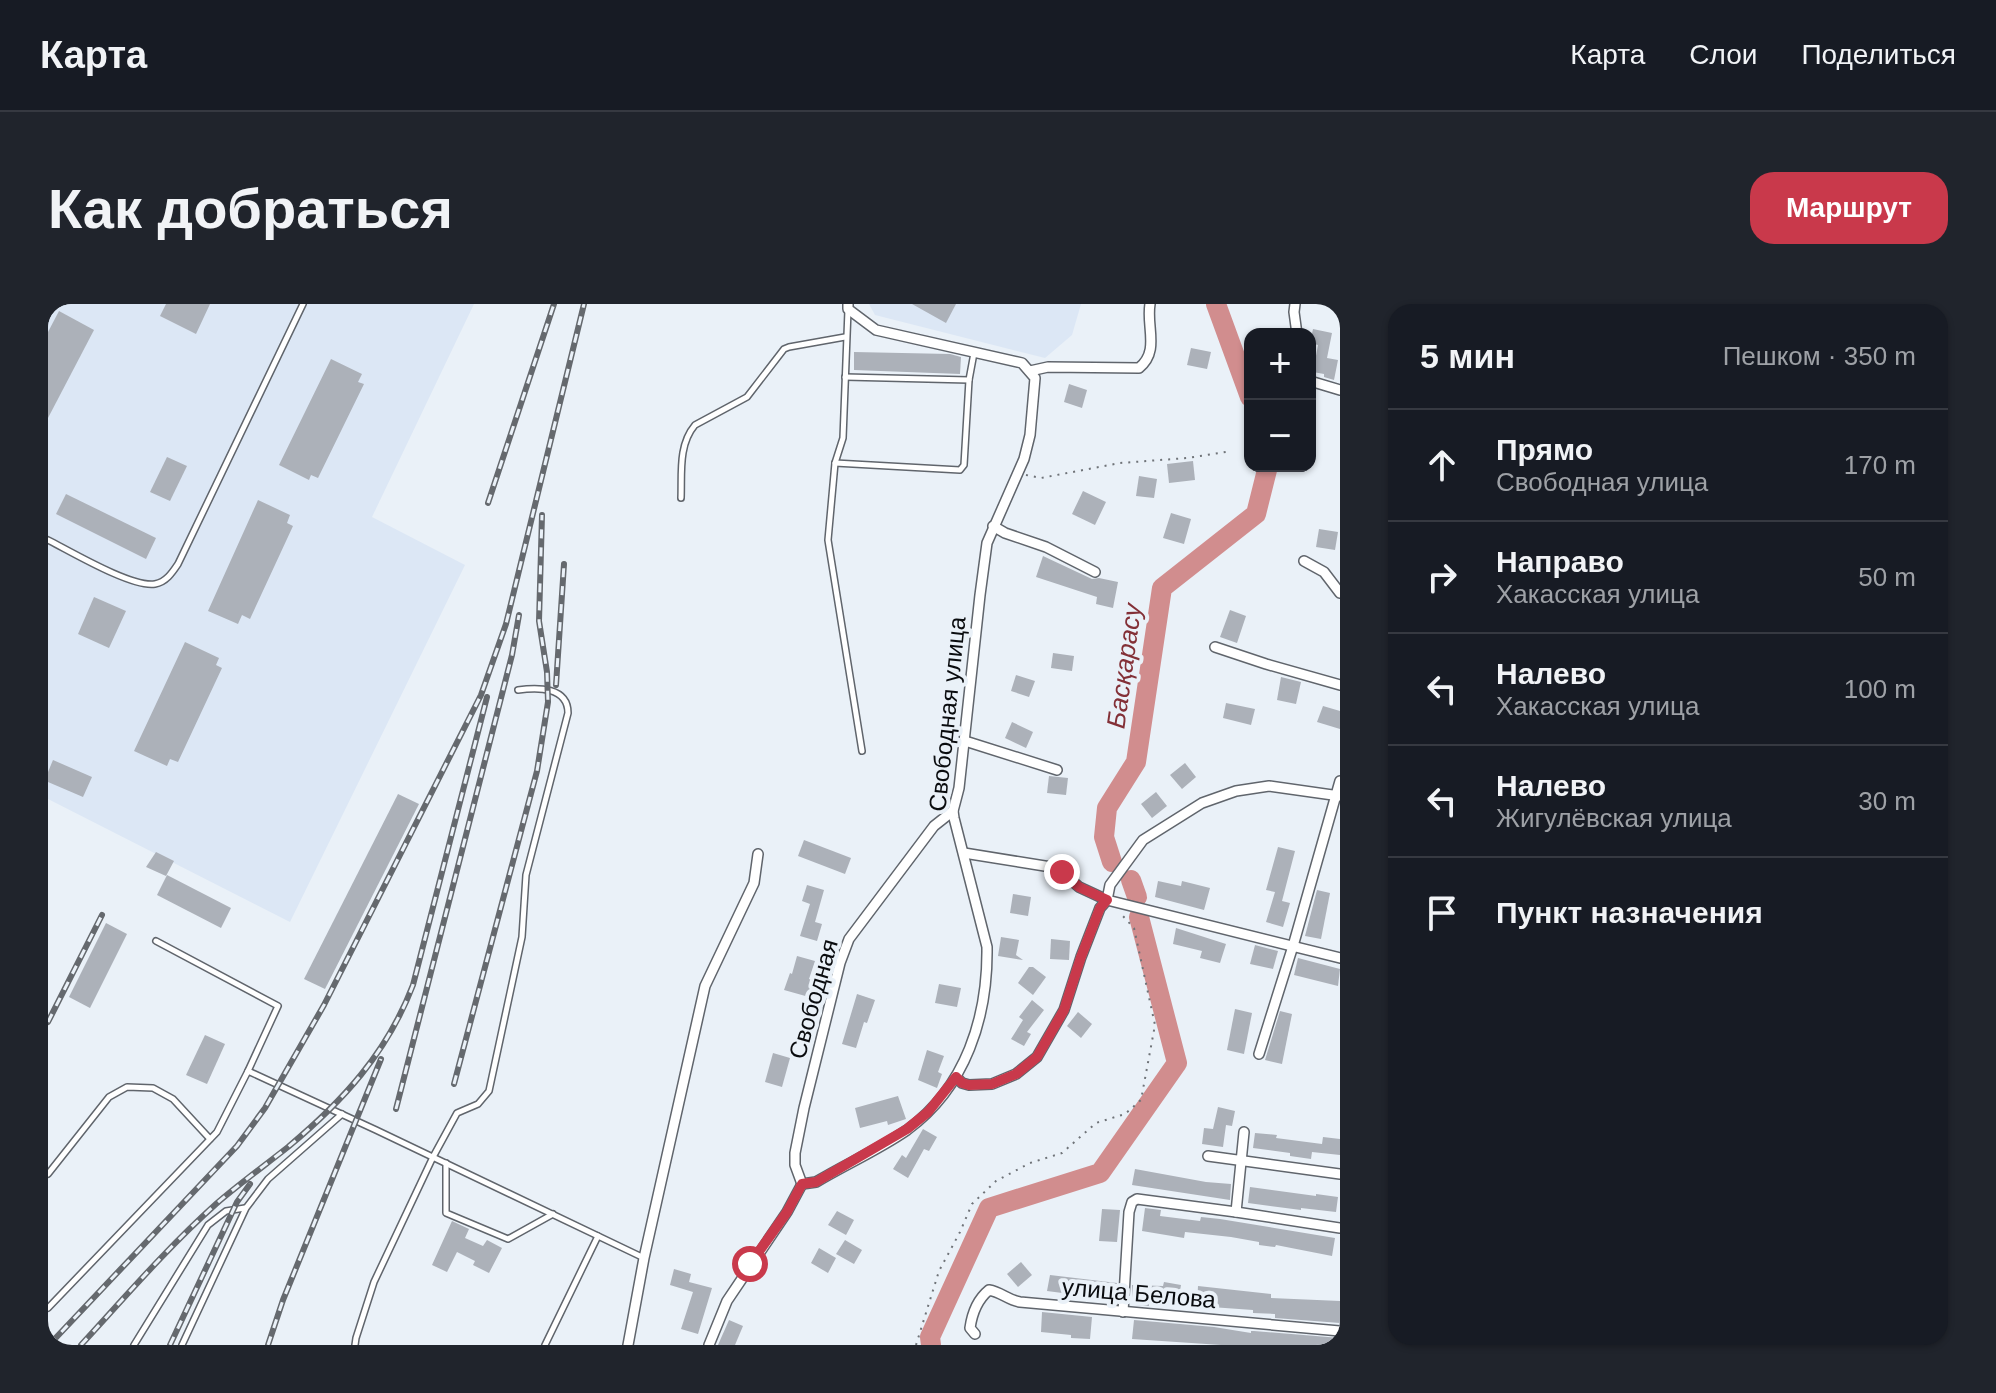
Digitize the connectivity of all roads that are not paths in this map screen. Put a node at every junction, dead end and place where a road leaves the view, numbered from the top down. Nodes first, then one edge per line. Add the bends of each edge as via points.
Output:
1 (303, 304) edge
2 (1150, 304) edge
3 (1295, 304) edge
4 (848, 306) edge
5 (1296, 328) edge
6 (845, 337) junction
7 (974, 351) junction
8 (1030, 371) junction
9 (845, 377) junction
10 (969, 380) junction
11 (1316, 383) edge
12 (1340, 390) edge
13 (835, 463) junction
14 (681, 498) dead end
15 (993, 526) junction
16 (48, 540) edge
17 (1304, 561) dead end
18 (1095, 572) dead end
19 (1340, 593) edge
20 (1215, 647) dead end
21 (1340, 685) edge
22 (518, 690) dead end
23 (965, 741) junction
24 (862, 751) dead end
25 (1057, 770) dead end
26 (1340, 781) edge
27 (1338, 795) edge
28 (953, 811) junction
29 (964, 853) junction
30 (758, 854) dead end
31 (1107, 900) junction
32 (156, 941) dead end
33 (1293, 946) junction
34 (1340, 958) edge
35 (1259, 1054) dead end
36 (248, 1071) junction
37 (956, 1077) junction
38 (342, 1114) junction
39 (1244, 1132) dead end
40 (210, 1139) junction
41 (1208, 1156) dead end
42 (433, 1157) junction
43 (1241, 1160) junction
44 (446, 1163) junction
45 (48, 1174) edge
46 (1340, 1174) edge
47 (802, 1184) junction
48 (246, 1208) junction
49 (1236, 1212) junction
50 (553, 1214) junction
51 (1340, 1228) edge
52 (598, 1236) junction
53 (644, 1258) junction
54 (48, 1308) edge
55 (1123, 1312) junction
56 (1340, 1331) edge
57 (975, 1334) dead end
58 (134, 1345) edge
59 (182, 1345) edge
60 (355, 1345) edge
61 (545, 1345) edge
62 (628, 1345) edge
63 (709, 1345) edge

1 - 16 lane via 170,577 158,584 132,582
2 - 8 street via 1153,342 1139,368
3 - 5 street
4 - 6 lane
4 - 7 street via 876,330
6 - 9 lane
6 - 14 lane via 784,349 747,397 695,425 683,452
7 - 8 street via 1022,363
7 - 10 lane
8 - 15 street, Свободная улица via 1035,378 1030,435
9 - 10 lane
9 - 13 lane via 843,438
10 - 13 lane via 960,470
11 - 12 street
13 - 24 lane via 828,540
15 - 18 street
15 - 23 street, Свободная улица
17 - 19 street via 1324,572
20 - 21 street
22 - 42 lane via 562,695 568,713 526,875 522,937 489,1091 478,1104 457,1113
23 - 25 street
23 - 28 street, Свободная улица
26 - 27 street
27 - 31 street via 1269,786 1202,803 1143,840 1110,885
27 - 33 street
28 - 29 street, Свободная улица
28 - 47 street, Свободная via 934,826 849,939 795,1153
29 - 31 street via 1051,867
29 - 37 street, Свободная улица via 988,967 971,1049
30 - 53 street via 754,883 705,986
31 - 33 street
31 - 37 street via 1064,1010 1037,1057 992,1084 969,1085
32 - 36 lane via 278,1006
33 - 34 street
33 - 35 street
36 - 38 lane
36 - 40 lane
37 - 47 street, Свободная улица via 907,1129 816,1182
38 - 42 lane
38 - 48 lane via 268,1179
39 - 43 street
40 - 45 lane via 173,1099 153,1088 127,1087 109,1097
40 - 54 lane
41 - 43 street
42 - 44 lane
42 - 60 lane via 374,1282
43 - 46 street
43 - 49 street
44 - 50 lane
44 - 50 lane via 446,1213 508,1239
47 - 63 street via 727,1301
48 - 58 lane via 226,1211 208,1225
48 - 59 lane
49 - 51 street
49 - 55 street via 1132,1202
50 - 52 lane
52 - 53 lane
52 - 61 lane
53 - 62 street
55 - 56 street, улица Белова
55 - 57 street, улица Белова via 1012,1301 989,1290 972,1316

